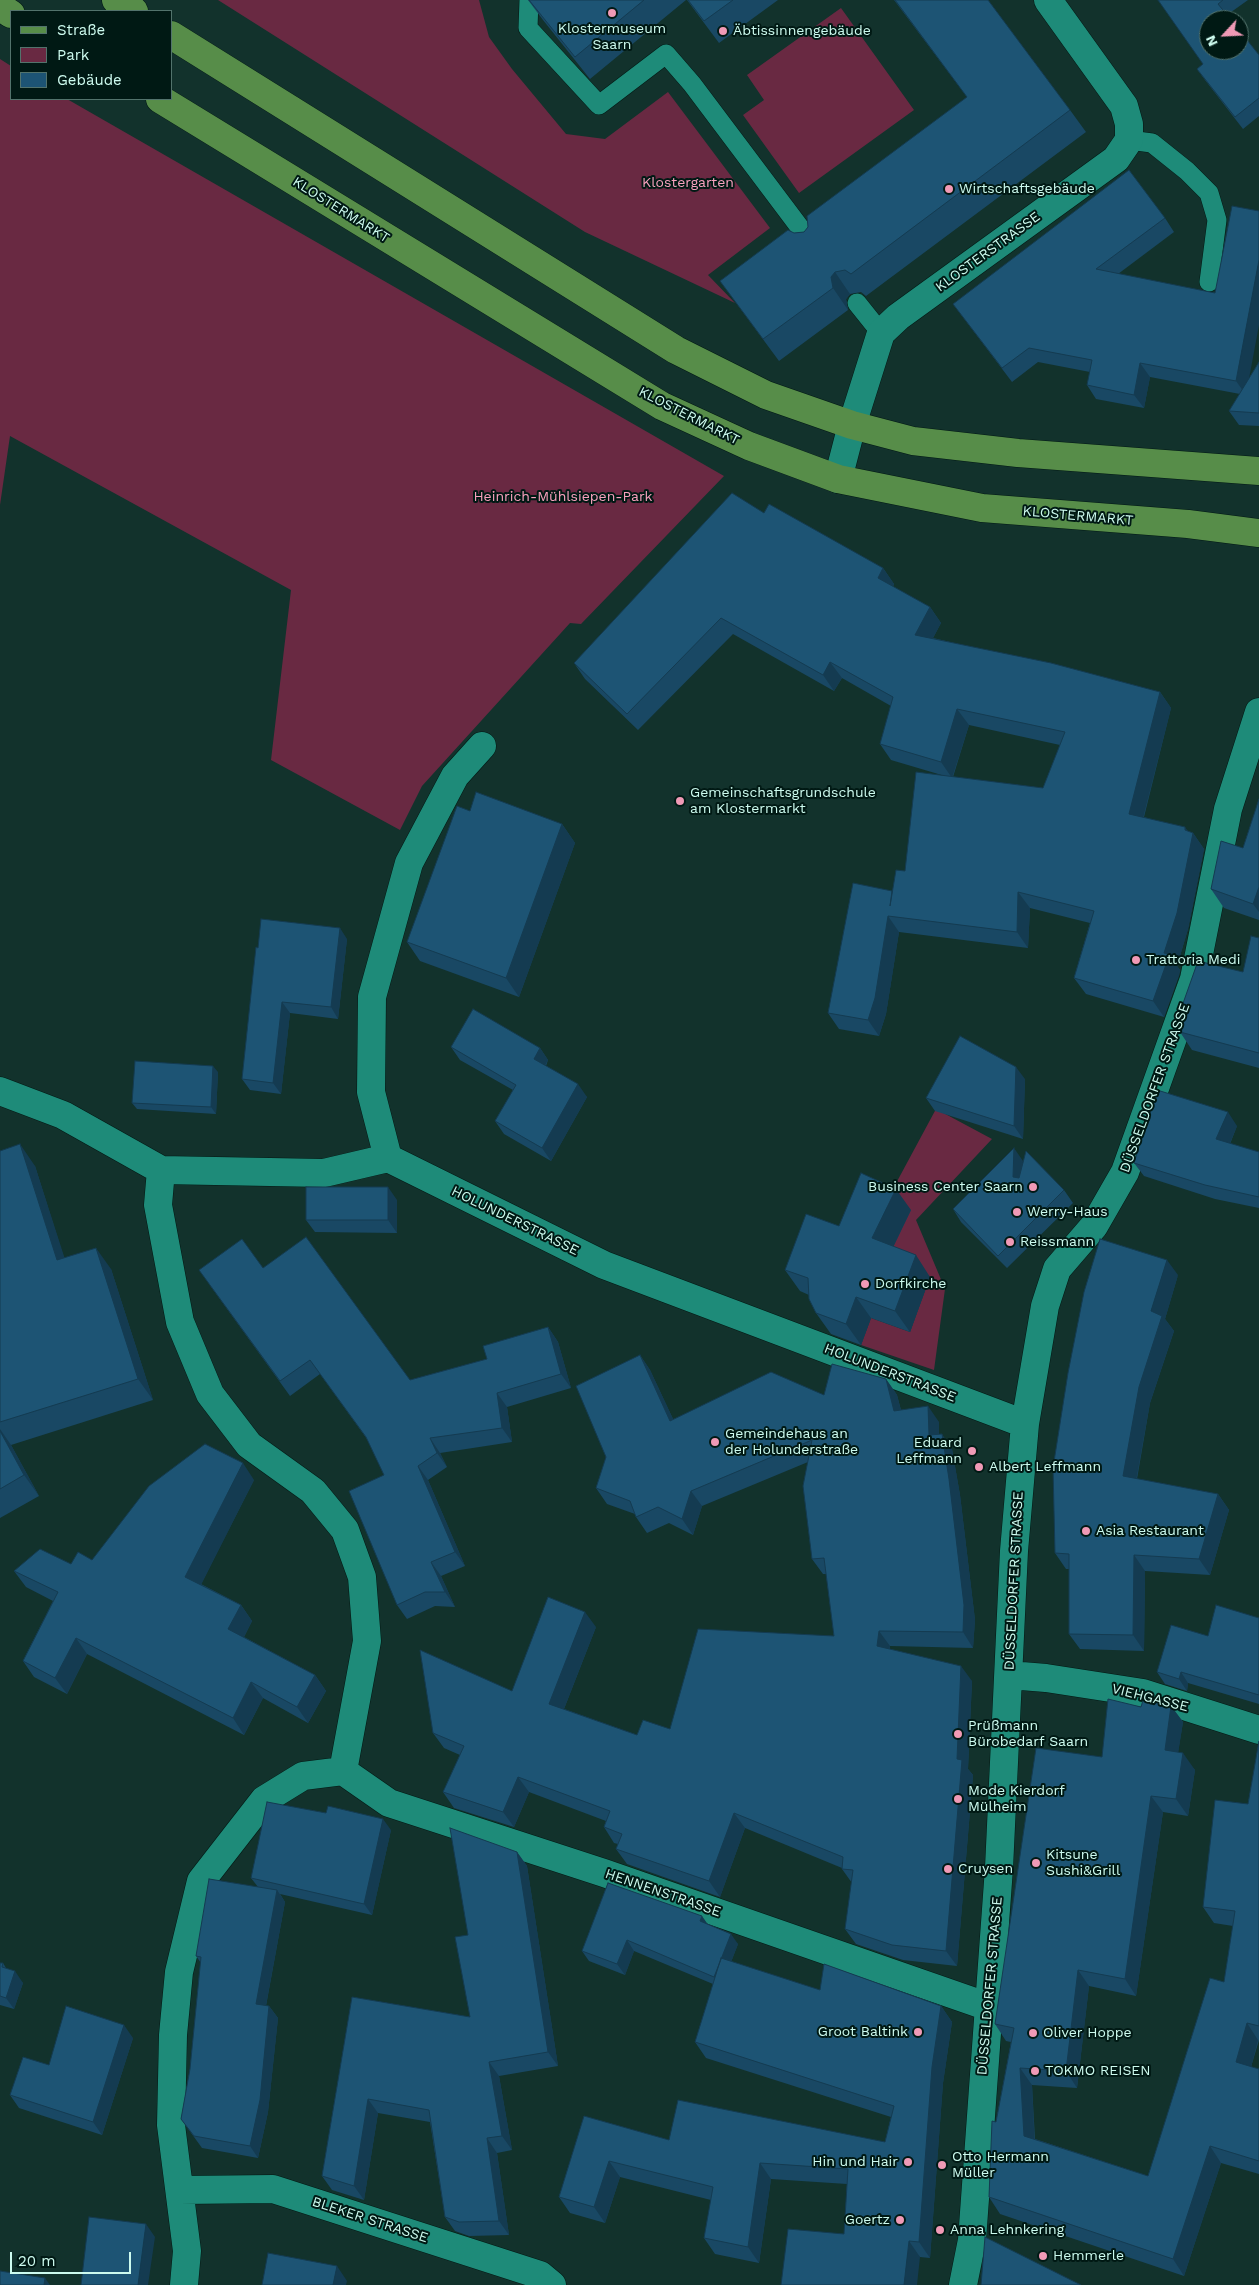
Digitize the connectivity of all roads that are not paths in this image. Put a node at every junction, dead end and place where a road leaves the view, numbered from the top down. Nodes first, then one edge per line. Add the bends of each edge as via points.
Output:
1 (116, 0) edge
2 (529, 0) edge
3 (1048, 0) edge
4 (132, 10) edge
5 (172, 36) edge
6 (162, 100) edge
7 (1129, 140) junction
8 (812, 245) edge
9 (1209, 282) dead end
10 (857, 303) edge
11 (881, 333) junction
12 (852, 426) junction
13 (1259, 471) edge
14 (838, 479) junction
15 (1259, 532) edge
16 (1259, 712) edge
17 (482, 746) dead end
18 (0, 1091) edge
19 (388, 1158) junction
20 (161, 1170) junction
21 (1025, 1424) junction
22 (1009, 1675) junction
23 (1259, 1730) edge
24 (343, 1771) junction
25 (989, 2008) junction
26 (180, 2190) junction
27 (184, 2285) edge
28 (552, 2285) edge
29 (964, 2285) edge

1 - 4 main road
2 - 8 lane via 528,28 599,105 666,54
3 - 7 street via 1124,106
5 - 12 main road via 676,350 766,395
6 - 14 main road, KLOSTERMARKT via 662,406 749,446
7 - 9 lane via 1152,143 1209,194 1218,220
7 - 11 street, KLOSTERSTRASSE via 1116,159 898,317
10 - 11 lane
11 - 12 street, KLOSTERSTRASSE
12 - 13 main road via 913,441 1018,453
12 - 14 street, KLOSTERSTRASSE
14 - 15 main road, KLOSTERMARKT via 982,508
16 - 21 street, DÜSSELDORFER STRASSE via 1228,808 1194,979 1125,1172 1094,1226 1057,1269 1045,1306
17 - 19 street via 454,776 409,863 372,997 371,1092
18 - 20 street via 64,1115
19 - 20 street via 324,1173
19 - 21 street, HOLUNDERSTRASSE via 604,1265
20 - 24 street via 158,1205 180,1322 210,1394 249,1445 314,1491 345,1530 362,1576 368,1641
21 - 22 street, DÜSSELDORFER STRASSE via 1014,1550
22 - 23 street, VIEHGASSE via 1143,1693
22 - 25 street, DÜSSELDORFER STRASSE
24 - 25 street, HENNENSTRASSE via 389,1803 604,1873
24 - 26 street via 303,1776 264,1800 202,1881 178,1972 173,2035 171,2125
25 - 29 street, DÜSSELDORFER STRASSE via 972,2240
26 - 27 street via 187,2251
26 - 28 street, BLEKER STRASSE via 274,2189 540,2275

